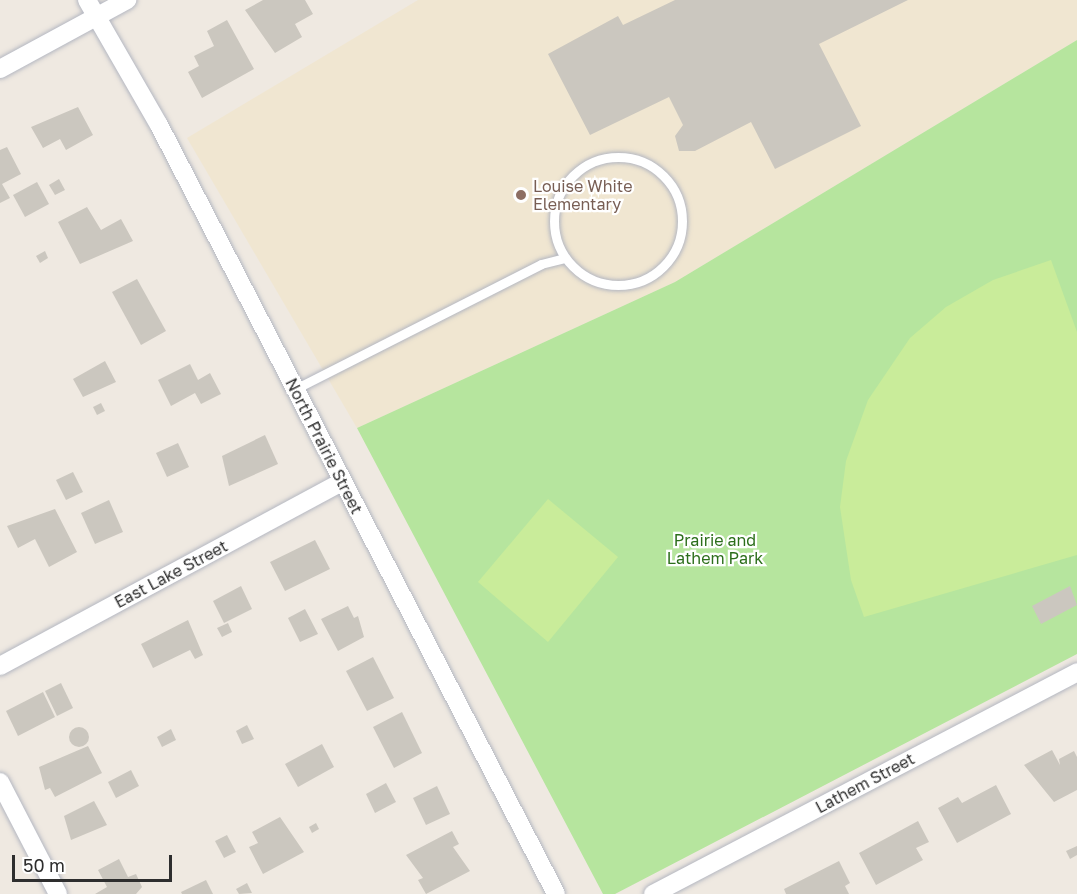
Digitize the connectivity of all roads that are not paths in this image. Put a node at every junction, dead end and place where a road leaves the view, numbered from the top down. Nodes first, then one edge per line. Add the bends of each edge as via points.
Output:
1 (87, 0) edge
2 (127, 0) edge
3 (96, 17) junction
4 (0, 69) edge
5 (565, 258) junction
6 (295, 389) junction
7 (342, 482) junction
8 (0, 666) edge
9 (1077, 672) edge
10 (0, 783) edge
11 (58, 894) edge
12 (556, 894) edge
13 (653, 894) edge

1 - 3 street, North Prairie Street
2 - 3 street
3 - 4 street
3 - 6 street, North Prairie Street via 159,125
5 - 5 lane via 586,277 612,285 654,275 673,254 683,227 672,186 637,159 608,158 580,169 556,205 555,232
5 - 6 lane via 541,264
6 - 7 street, North Prairie Street
7 - 8 street, East Lake Street
7 - 12 street, North Prairie Street
9 - 13 street, Lathem Street
10 - 11 street

